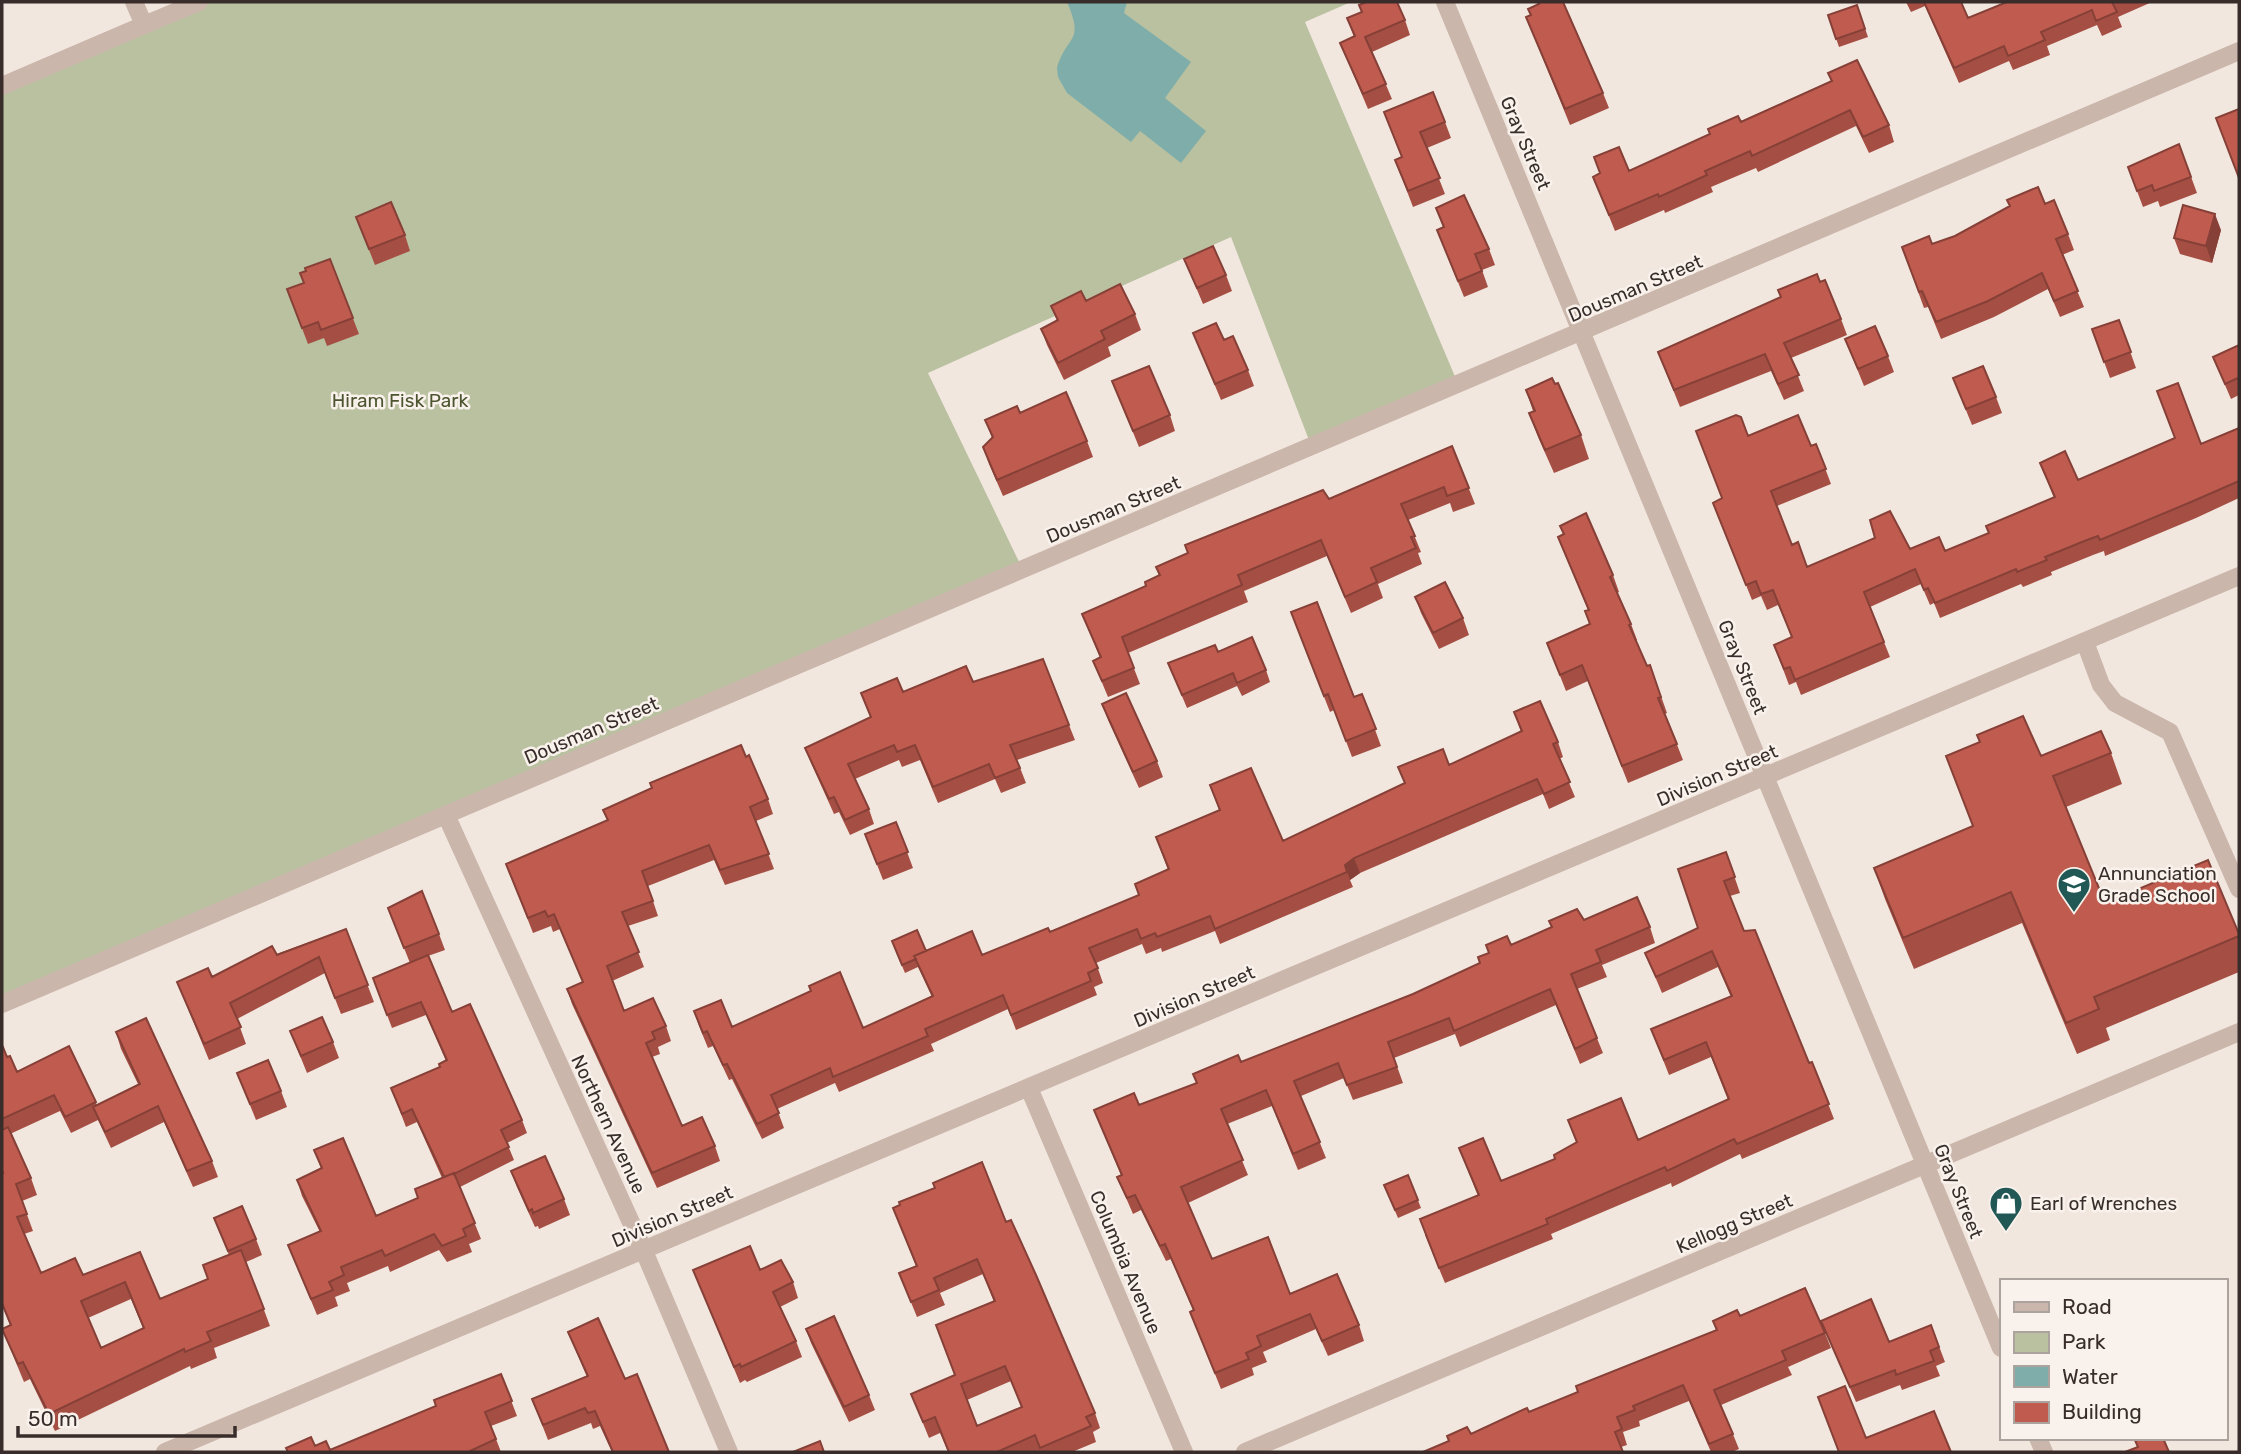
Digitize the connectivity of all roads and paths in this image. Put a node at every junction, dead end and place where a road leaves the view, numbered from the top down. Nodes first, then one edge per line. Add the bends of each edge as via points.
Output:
1 (134, 2) edge
2 (199, 2) edge
3 (1445, 2) edge
4 (144, 25) junction
5 (2239, 51) edge
6 (2, 86) edge
7 (1582, 333) junction
8 (2239, 576) edge
9 (2085, 642) junction
10 (1766, 777) junction
11 (446, 815) junction
12 (2239, 889) edge
13 (2, 1004) edge
14 (2239, 1032) edge
15 (1029, 1088) junction
16 (1926, 1165) junction
17 (644, 1251) junction
18 (2000, 1346) edge
19 (165, 1452) edge
20 (730, 1452) edge
21 (1184, 1452) edge
22 (1245, 1452) edge

1 - 4 street
2 - 4 street
3 - 7 street, Gray Street
4 - 6 street
5 - 7 street, Dousman Street
7 - 10 street, Gray Street
7 - 11 street, Dousman Street
8 - 9 street, Division Street
9 - 10 street, Division Street
9 - 12 street via 2101,685 2116,703 2170,732
10 - 15 street, Division Street
10 - 16 street, Gray Street
11 - 13 street, Dousman Street
11 - 17 street, Northern Avenue
14 - 16 street, Kellogg Street
15 - 17 street, Division Street
15 - 21 street, Columbia Avenue
16 - 18 street, Gray Street
16 - 22 street, Kellogg Street
17 - 19 street, Division Street
17 - 20 street, Northern Avenue

